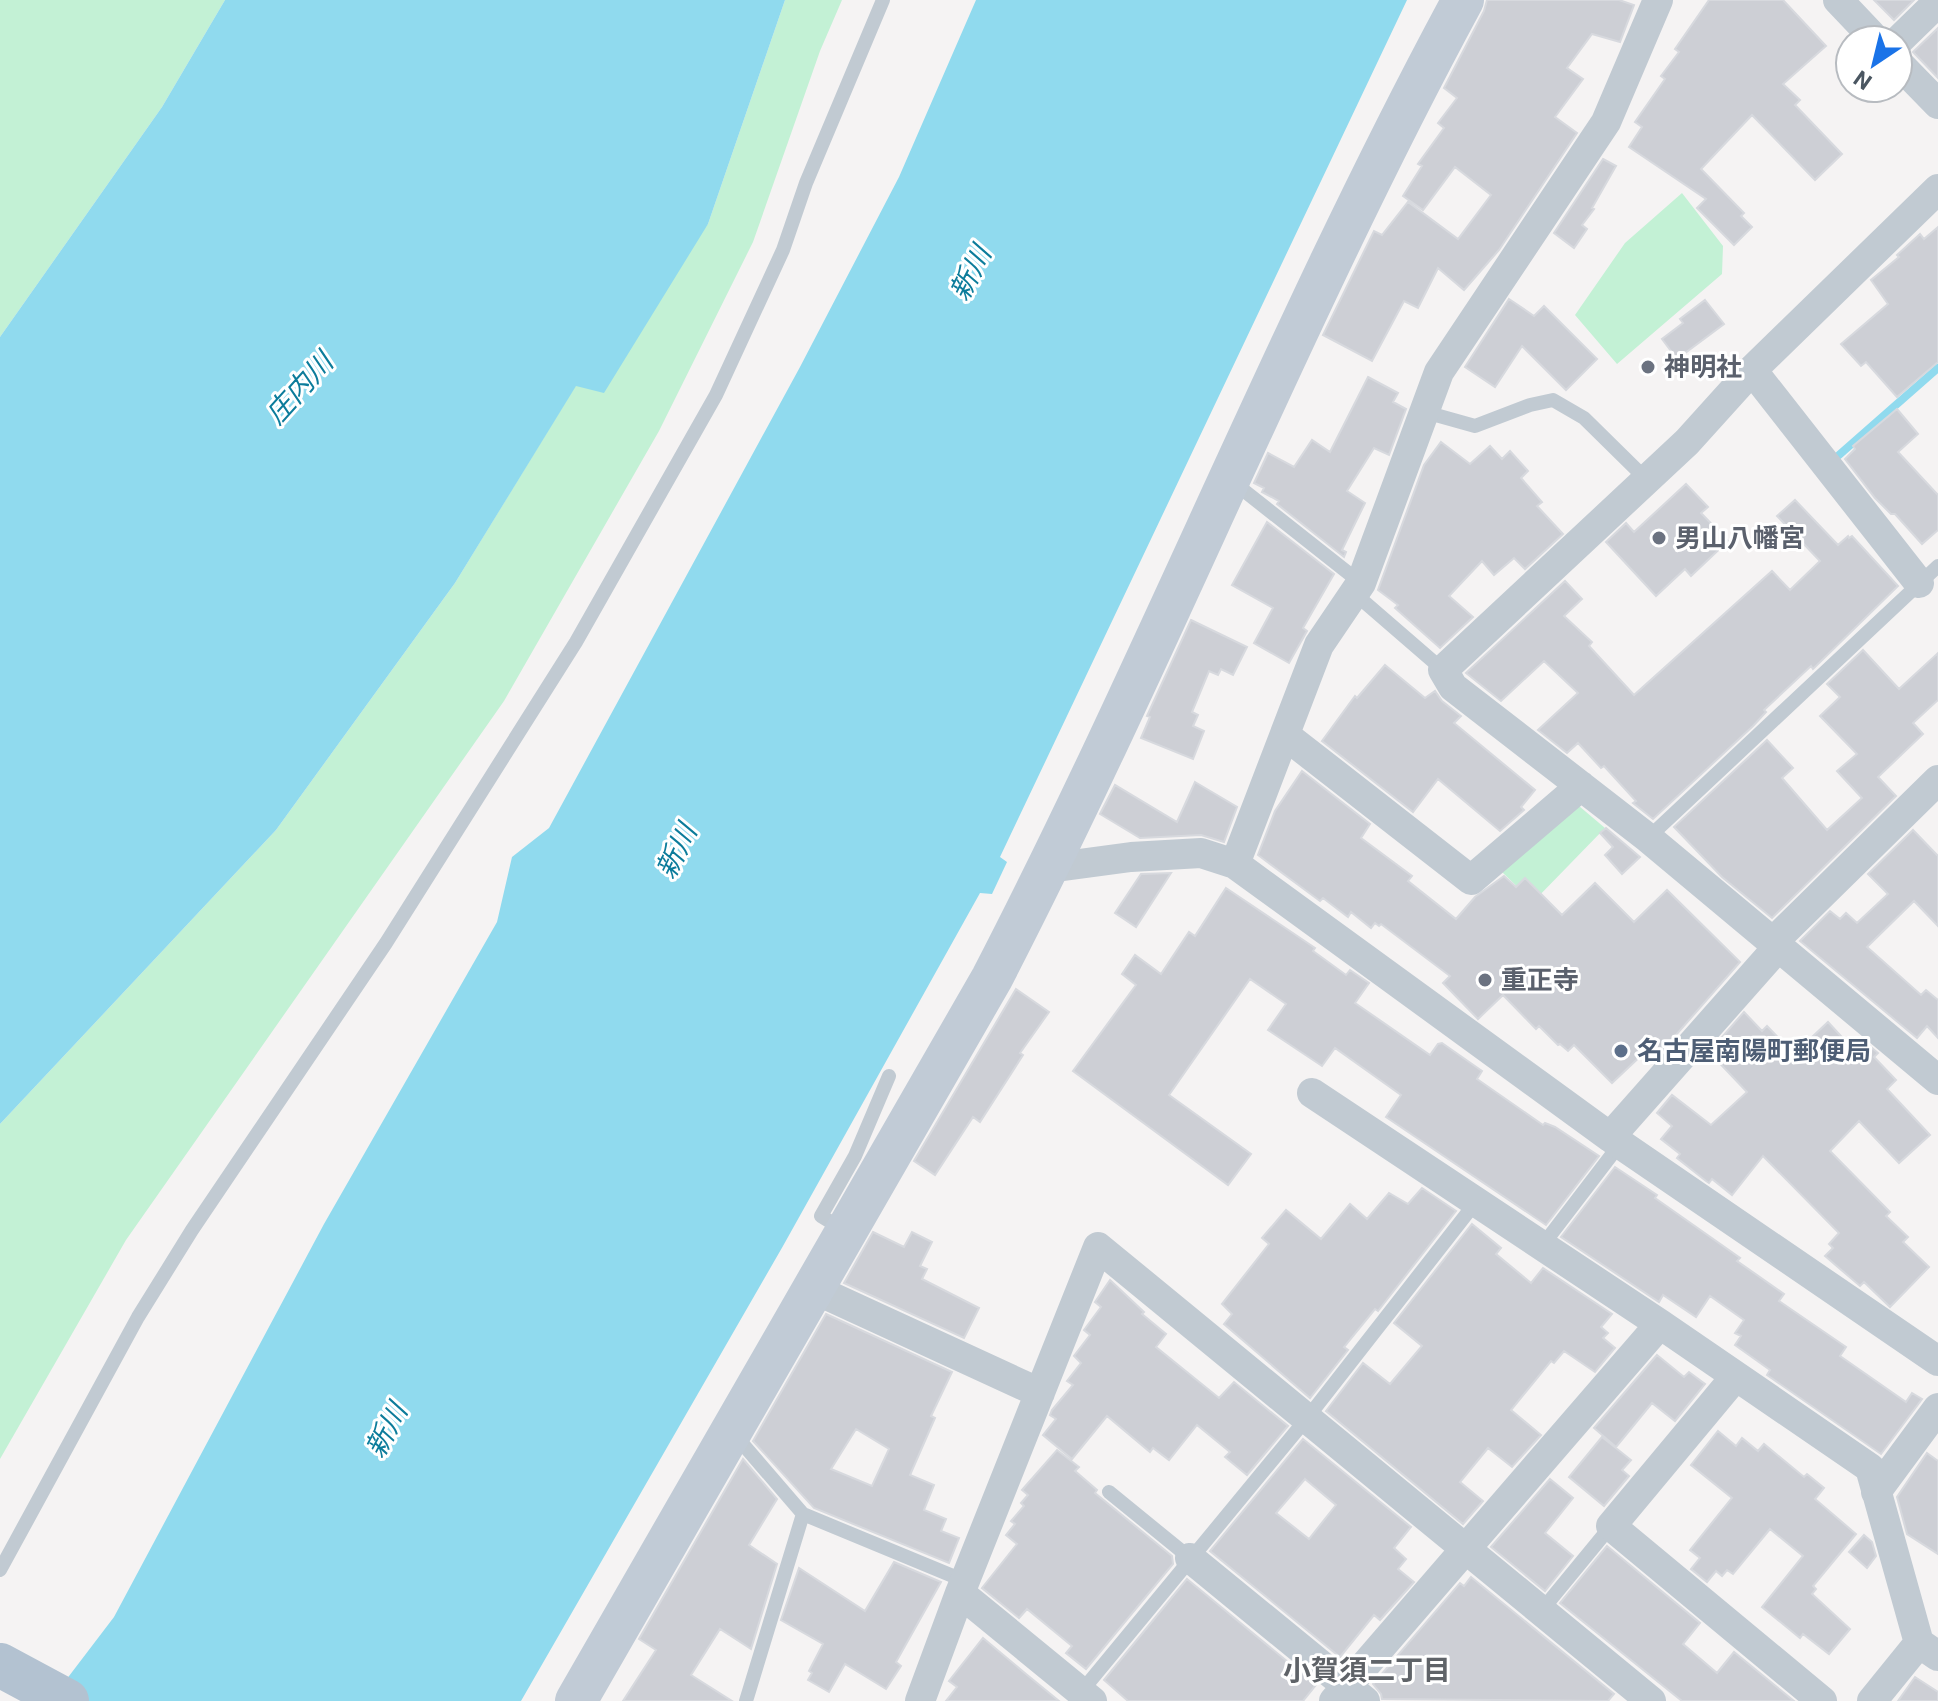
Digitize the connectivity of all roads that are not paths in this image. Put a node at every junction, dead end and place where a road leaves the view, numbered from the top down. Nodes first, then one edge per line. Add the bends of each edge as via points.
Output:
1 (883, 0) edge
2 (1463, 0) edge
3 (1658, 0) edge
4 (1838, 0) edge
5 (1938, 2) edge
6 (1861, 24) edge
7 (1914, 25) edge
8 (1914, 79) edge
9 (1938, 104) edge
10 (1938, 189) edge
11 (1752, 370) junction
12 (1425, 412) junction
13 (1229, 479) junction
14 (1647, 480) junction
15 (1928, 574) edge
16 (1358, 588) junction
17 (1443, 670) junction
18 (1285, 735) junction
19 (1938, 780) edge
20 (1581, 786) junction
21 (1648, 838) junction
22 (1235, 864) junction
23 (1049, 868) junction
24 (1776, 944) junction
25 (889, 1076) dead end
26 (1938, 1080) edge
27 (1312, 1093) dead end
28 (1615, 1141) junction
29 (1476, 1202) junction
30 (847, 1231) junction
31 (1542, 1246) junction
32 (814, 1289) junction
33 (1660, 1324) junction
34 (1938, 1361) edge
35 (1736, 1376) junction
36 (1040, 1393) junction
37 (1938, 1408) edge
38 (1308, 1417) junction
39 (732, 1431) junction
40 (1109, 1492) dead end
41 (1876, 1492) junction
42 (803, 1514) junction
43 (1611, 1526) junction
44 (1468, 1549) junction
45 (1190, 1558) junction
46 (0, 1570) edge
47 (963, 1587) junction
48 (1542, 1610) junction
49 (1928, 1650) edge
50 (0, 1665) edge
51 (1087, 1696) edge
52 (1348, 1696) edge
53 (581, 1699) edge
54 (67, 1701) edge
55 (746, 1701) edge
56 (920, 1701) edge
57 (1651, 1701) edge
58 (1822, 1701) edge
59 (1872, 1701) edge

1 - 46 lane via 783,250 716,395 559,668 386,943 138,1317
2 - 13 street via 1417,85
3 - 12 street via 1606,122 1439,372
4 - 6 street
5 - 7 street
8 - 9 street
10 - 11 street
11 - 14 street
11 - 15 street
12 - 14 lane via 1475,426 1553,400 1584,418
12 - 16 street
13 - 16 lane
13 - 23 street
14 - 17 street
15 - 21 lane
16 - 17 lane
16 - 18 street via 1319,645
17 - 20 street via 1453,687
18 - 20 street via 1471,880
18 - 22 street
19 - 24 street
20 - 21 street
21 - 24 street
22 - 23 street via 1201,853
22 - 28 street
23 - 30 street
24 - 26 street
24 - 28 street
25 - 30 lane via 855,1156 821,1216
27 - 29 street
28 - 31 lane
28 - 34 street
29 - 31 street
29 - 38 lane
30 - 32 street
31 - 33 street
32 - 36 street
32 - 39 street
33 - 35 street
33 - 44 street
35 - 41 street via 1870,1468
35 - 43 street
36 - 38 street via 1098,1247
36 - 47 street
37 - 41 street
38 - 44 street
38 - 45 lane
39 - 42 lane
39 - 53 street
40 - 45 lane
41 - 49 street
42 - 47 lane
42 - 55 lane
43 - 48 lane
43 - 58 street
44 - 48 street
44 - 52 street
45 - 51 lane
45 - 52 street
47 - 51 street
47 - 56 street
48 - 57 street
49 - 59 street
50 - 54 main road

